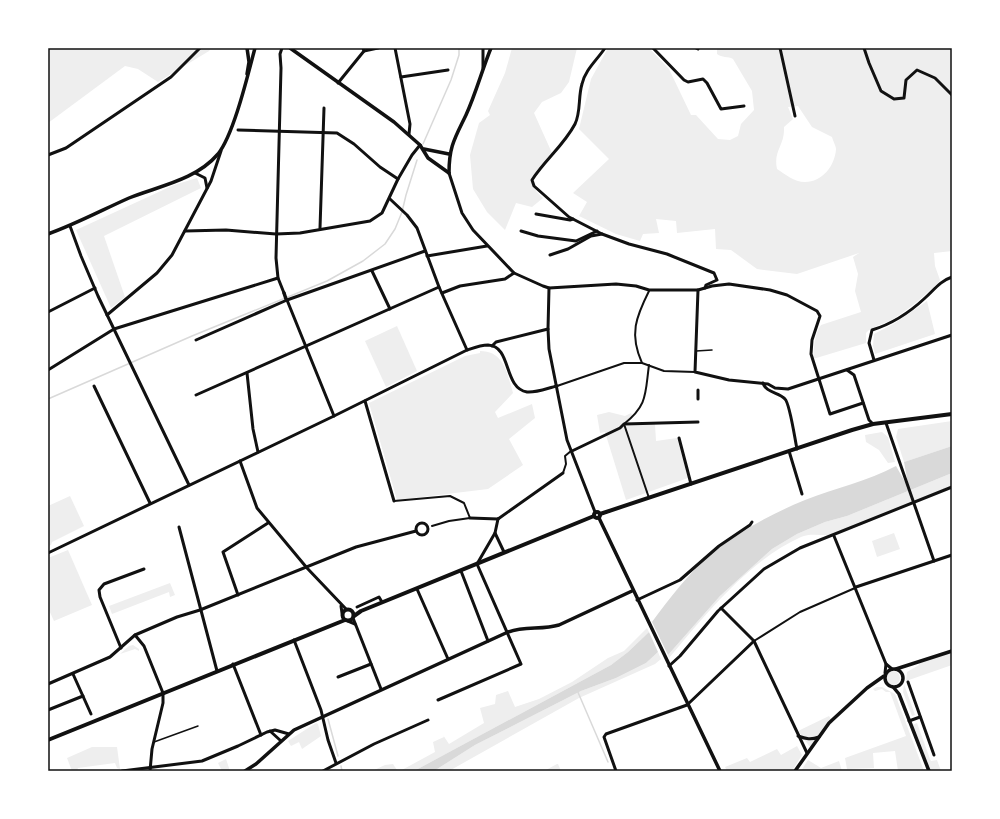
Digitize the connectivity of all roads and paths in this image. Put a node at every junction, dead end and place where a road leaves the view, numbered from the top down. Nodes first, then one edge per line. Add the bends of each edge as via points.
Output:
1 (200, 48) edge
2 (247, 48) edge
3 (255, 48) edge
4 (278, 48) edge
5 (282, 48) edge
6 (290, 48) edge
7 (378, 48) edge
8 (395, 48) edge
9 (484, 48) edge
10 (492, 48) edge
11 (605, 48) edge
12 (653, 48) edge
13 (780, 48) edge
14 (864, 48) edge
15 (363, 50) edge
16 (280, 54) junction
17 (483, 68) junction
18 (448, 70) dead end
19 (401, 78) junction
20 (246, 81) junction
21 (338, 83) junction
22 (952, 95) edge
23 (744, 106) dead end
24 (324, 108) dead end
25 (795, 116) dead end
26 (238, 130) dead end
27 (279, 131) junction
28 (323, 132) junction
29 (409, 134) junction
30 (420, 145) junction
31 (424, 149) junction
32 (221, 150) junction
33 (449, 154) junction
34 (48, 155) edge
35 (449, 163) junction
36 (438, 166) junction
37 (195, 173) junction
38 (449, 173) junction
39 (398, 179) junction
40 (208, 188) junction
41 (390, 199) junction
42 (536, 214) dead end
43 (573, 219) junction
44 (70, 226) junction
45 (320, 228) junction
46 (185, 231) junction
47 (521, 231) dead end
48 (597, 231) junction
49 (48, 234) edge
50 (276, 234) junction
51 (602, 234) junction
52 (487, 246) junction
53 (425, 251) junction
54 (550, 255) dead end
55 (427, 256) junction
56 (372, 271) junction
57 (514, 273) junction
58 (952, 277) edge
59 (278, 278) junction
60 (439, 287) junction
61 (95, 288) junction
62 (549, 288) junction
63 (704, 288) junction
64 (649, 290) junction
65 (698, 290) junction
66 (284, 293) joint
67 (442, 293) junction
68 (287, 299) junction
69 (390, 309) junction
70 (48, 312) edge
71 (107, 315) junction
72 (114, 329) junction
73 (548, 329) junction
74 (952, 335) edge
75 (196, 340) dead end
76 (492, 346) junction
77 (305, 348) junction
78 (467, 350) junction
79 (712, 350) dead end
80 (696, 351) junction
81 (874, 360) junction
82 (642, 363) junction
83 (649, 366) junction
84 (48, 370) edge
85 (847, 370) junction
86 (696, 372) junction
87 (247, 373) junction
88 (818, 379) junction
89 (763, 384) junction
90 (94, 386) dead end
91 (557, 386) junction
92 (698, 390) dead end
93 (196, 395) dead end
94 (698, 399) dead end
95 (366, 401) junction
96 (863, 403) junction
97 (952, 414) edge
98 (334, 416) junction
99 (698, 422) dead end
100 (886, 423) junction
101 (624, 424) junction
102 (873, 424) junction
103 (678, 438) dead end
104 (797, 448) junction
105 (572, 451) junction
106 (789, 451) junction
107 (258, 452) junction
108 (240, 461) junction
109 (563, 473) joint
110 (691, 484) junction
111 (189, 485) junction
112 (952, 486) edge
113 (802, 494) dead end
114 (649, 498) junction
115 (394, 501) joint
116 (912, 502) junction
117 (150, 504) junction
118 (597, 515) junction
119 (470, 518) junction
120 (498, 519) junction
121 (752, 522) dead end
122 (268, 523) junction
123 (432, 526) dead end
124 (179, 527) dead end
125 (416, 530) junction
126 (495, 533) junction
127 (834, 536) junction
128 (504, 552) junction
129 (48, 553) edge
130 (952, 555) edge
131 (934, 561) junction
132 (477, 564) junction
133 (307, 568) junction
134 (144, 569) dead end
135 (461, 571) junction
136 (856, 587) junction
137 (418, 589) junction
138 (632, 591) junction
139 (238, 595) junction
140 (637, 600) junction
141 (382, 602) junction
142 (341, 606) junction
143 (357, 606) dead end
144 (721, 608) junction
145 (200, 610) junction
146 (348, 610) junction
147 (361, 611) junction
148 (342, 614) junction
149 (353, 617) junction
150 (346, 620) junction
151 (338, 622) junction
152 (355, 624) junction
153 (508, 632) junction
154 (135, 635) junction
155 (293, 640) junction
156 (488, 641) junction
157 (754, 641) junction
158 (121, 648) junction
159 (952, 651) edge
160 (448, 659) junction
161 (233, 664) junction
162 (371, 664) junction
163 (886, 664) junction
164 (669, 666) junction
165 (905, 667) junction
166 (894, 669) junction
167 (217, 670) junction
168 (73, 674) junction
169 (885, 675) junction
170 (902, 675) junction
171 (338, 677) dead end
172 (908, 682) dead end
173 (875, 683) junction
174 (48, 684) edge
175 (886, 684) junction
176 (900, 685) junction
177 (894, 688) junction
178 (381, 689) junction
179 (163, 693) junction
180 (899, 694) junction
181 (83, 696) junction
182 (438, 700) dead end
183 (687, 705) junction
184 (48, 710) edge
185 (90, 714) dead end
186 (322, 717) junction
187 (920, 717) junction
188 (428, 720) dead end
189 (909, 721) junction
190 (198, 726) dead end
191 (270, 731) junction
192 (289, 734) junction
193 (261, 735) junction
194 (798, 736) junction
195 (819, 737) junction
196 (48, 740) edge
197 (281, 741) junction
198 (154, 742) junction
199 (807, 753) junction
200 (934, 755) dead end
201 (336, 763) junction
202 (150, 769) edge
203 (122, 771) edge
204 (245, 771) edge
205 (323, 771) edge
206 (616, 771) edge
207 (720, 771) edge
208 (795, 771) edge
209 (929, 771) edge

1 - 34 street via 171,77 66,148
2 - 20 street via 249,62
3 - 20 street
4 - 16 street
5 - 16 street
6 - 21 street
7 - 15 street
8 - 19 street
9 - 17 street
10 - 17 street
11 - 43 street via 589,68 582,84 576,122 532,180 534,186
12 - 23 street via 684,80 688,82 703,79 721,109
13 - 25 street
14 - 22 street via 881,91 894,99 904,98 906,80 917,70 935,78
15 - 21 street
16 - 27 street
17 - 33 street
18 - 19 street
19 - 29 street via 410,124
20 - 32 street
21 - 29 street
24 - 28 street
26 - 27 street
27 - 28 street
27 - 50 street
28 - 39 street via 337,134 354,144
28 - 45 street
29 - 30 street
30 - 31 street
30 - 39 street
31 - 33 street
31 - 36 street via 428,158
32 - 37 street
32 - 40 street
33 - 35 street
35 - 36 street
35 - 38 street
36 - 38 street
37 - 40 street via 205,178
37 - 44 street via 129,198
38 - 52 street via 462,213
39 - 41 street
40 - 46 street
41 - 45 street via 382,214 370,221
41 - 53 street via 417,228
42 - 43 street
43 - 48 street
44 - 49 street
44 - 61 street
45 - 50 street via 300,233
46 - 50 street via 226,230
46 - 71 street via 172,255 157,273
47 - 48 street via 576,241
48 - 51 street
50 - 59 street
51 - 54 street via 591,236 568,249
51 - 63 street via 667,254 714,273 717,280
52 - 55 street
52 - 57 street
53 - 55 street
53 - 56 street
55 - 60 street
56 - 68 street
56 - 69 street
57 - 62 street
57 - 67 street via 506,279 460,286
58 - 81 street via 942,281 926,298 892,322 872,330 869,342
59 - 66 street
59 - 72 street
60 - 67 street
60 - 69 street
61 - 70 street
61 - 71 street
62 - 64 street via 616,284
62 - 73 street
63 - 65 street
63 - 88 street via 729,284 770,290 787,295 817,312 820,316 812,340 811,354
64 - 65 street
64 - 82 street via 636,322 636,348
65 - 80 street
66 - 68 street
67 - 78 street
68 - 75 street
68 - 77 street
69 - 77 street
71 - 72 street
72 - 84 street
72 - 111 street
73 - 76 street via 496,342
73 - 91 street via 549,349
74 - 81 street
76 - 78 street via 485,345
76 - 91 street via 504,360 513,383 522,390 536,392
77 - 87 street
77 - 98 street
78 - 95 street
79 - 80 lane
80 - 86 street
81 - 85 street
82 - 83 street
82 - 91 street via 624,363
83 - 86 street via 664,371
83 - 101 street via 644,401
85 - 88 street
85 - 96 street via 854,375
86 - 89 street via 729,380
87 - 93 street
87 - 107 street
88 - 89 street via 788,389
88 - 96 street via 830,414
89 - 104 street via 787,401
90 - 117 street
91 - 105 street via 567,440
92 - 94 street
95 - 98 street
95 - 115 street
96 - 102 street
97 - 100 main road
98 - 107 street
99 - 101 street
100 - 102 main road
100 - 116 street
101 - 105 street
101 - 114 street
102 - 104 main road
103 - 110 street
104 - 106 main road
105 - 109 street via 567,452 565,456
105 - 118 street
106 - 110 main road
106 - 113 street
107 - 108 street
108 - 111 street
108 - 122 street via 257,508
109 - 120 street
110 - 114 main road
111 - 117 street
112 - 116 street
114 - 118 main road
115 - 119 street via 450,496 464,503
116 - 127 street
116 - 131 street
117 - 129 street
118 - 128 main road
118 - 138 street
119 - 120 street
119 - 123 street
120 - 126 street
121 - 140 street via 719,546 680,580
122 - 133 street
122 - 139 street via 223,552
124 - 145 street
125 - 125 street via 423,535 428,531 428,527 420,523
125 - 133 street via 356,547
126 - 128 street
126 - 132 street
127 - 136 street
127 - 144 street via 800,548 764,569
128 - 132 main road
130 - 131 street
131 - 136 street
132 - 135 main road
132 - 153 street
133 - 139 street
133 - 142 street
134 - 158 street via 104,584 99,590
135 - 137 main road
135 - 156 street
136 - 157 street via 800,612
136 - 163 street
137 - 141 main road
137 - 160 street
138 - 140 street
138 - 153 street via 559,625
139 - 145 street
140 - 164 street
141 - 143 street via 379,597
141 - 147 main road
142 - 146 street
142 - 148 street
144 - 157 street
144 - 164 street
145 - 154 street
145 - 167 street
146 - 147 main road
146 - 148 main road
146 - 149 main road
147 - 149 main road
148 - 150 main road
148 - 151 main road
149 - 150 main road
149 - 152 street
150 - 151 main road
150 - 152 street
151 - 155 main road
152 - 162 street
153 - 156 street
153 - 182 street via 521,664
154 - 158 street
154 - 179 street via 144,646
155 - 161 main road
155 - 186 street
156 - 160 street
157 - 183 street
157 - 194 street
158 - 168 street via 105,660
159 - 165 street
160 - 178 street
161 - 167 main road
161 - 193 street
162 - 171 street
162 - 178 street
163 - 166 street
163 - 169 street
164 - 183 street
165 - 166 street
165 - 170 street
166 - 169 street
166 - 170 street
167 - 179 main road
168 - 174 street
168 - 181 street
169 - 173 street
169 - 175 street
170 - 176 street
172 - 187 street
173 - 175 street
173 - 195 street via 849,704
175 - 177 street
176 - 177 street
176 - 180 street
177 - 180 street
178 - 186 street
179 - 196 main road
179 - 198 street
180 - 189 street
181 - 184 street
181 - 185 street
183 - 206 street via 606,734 604,737
183 - 207 street
186 - 192 street
186 - 201 street
187 - 189 street
187 - 200 street
188 - 201 street
189 - 209 street
190 - 198 lane
191 - 192 street
191 - 193 street
191 - 197 street
192 - 197 street
193 - 202 street via 202,760
194 - 195 street via 812,740
194 - 199 street
195 - 199 street
197 - 204 street
198 - 202 street
199 - 208 street
201 - 205 street
202 - 203 street

